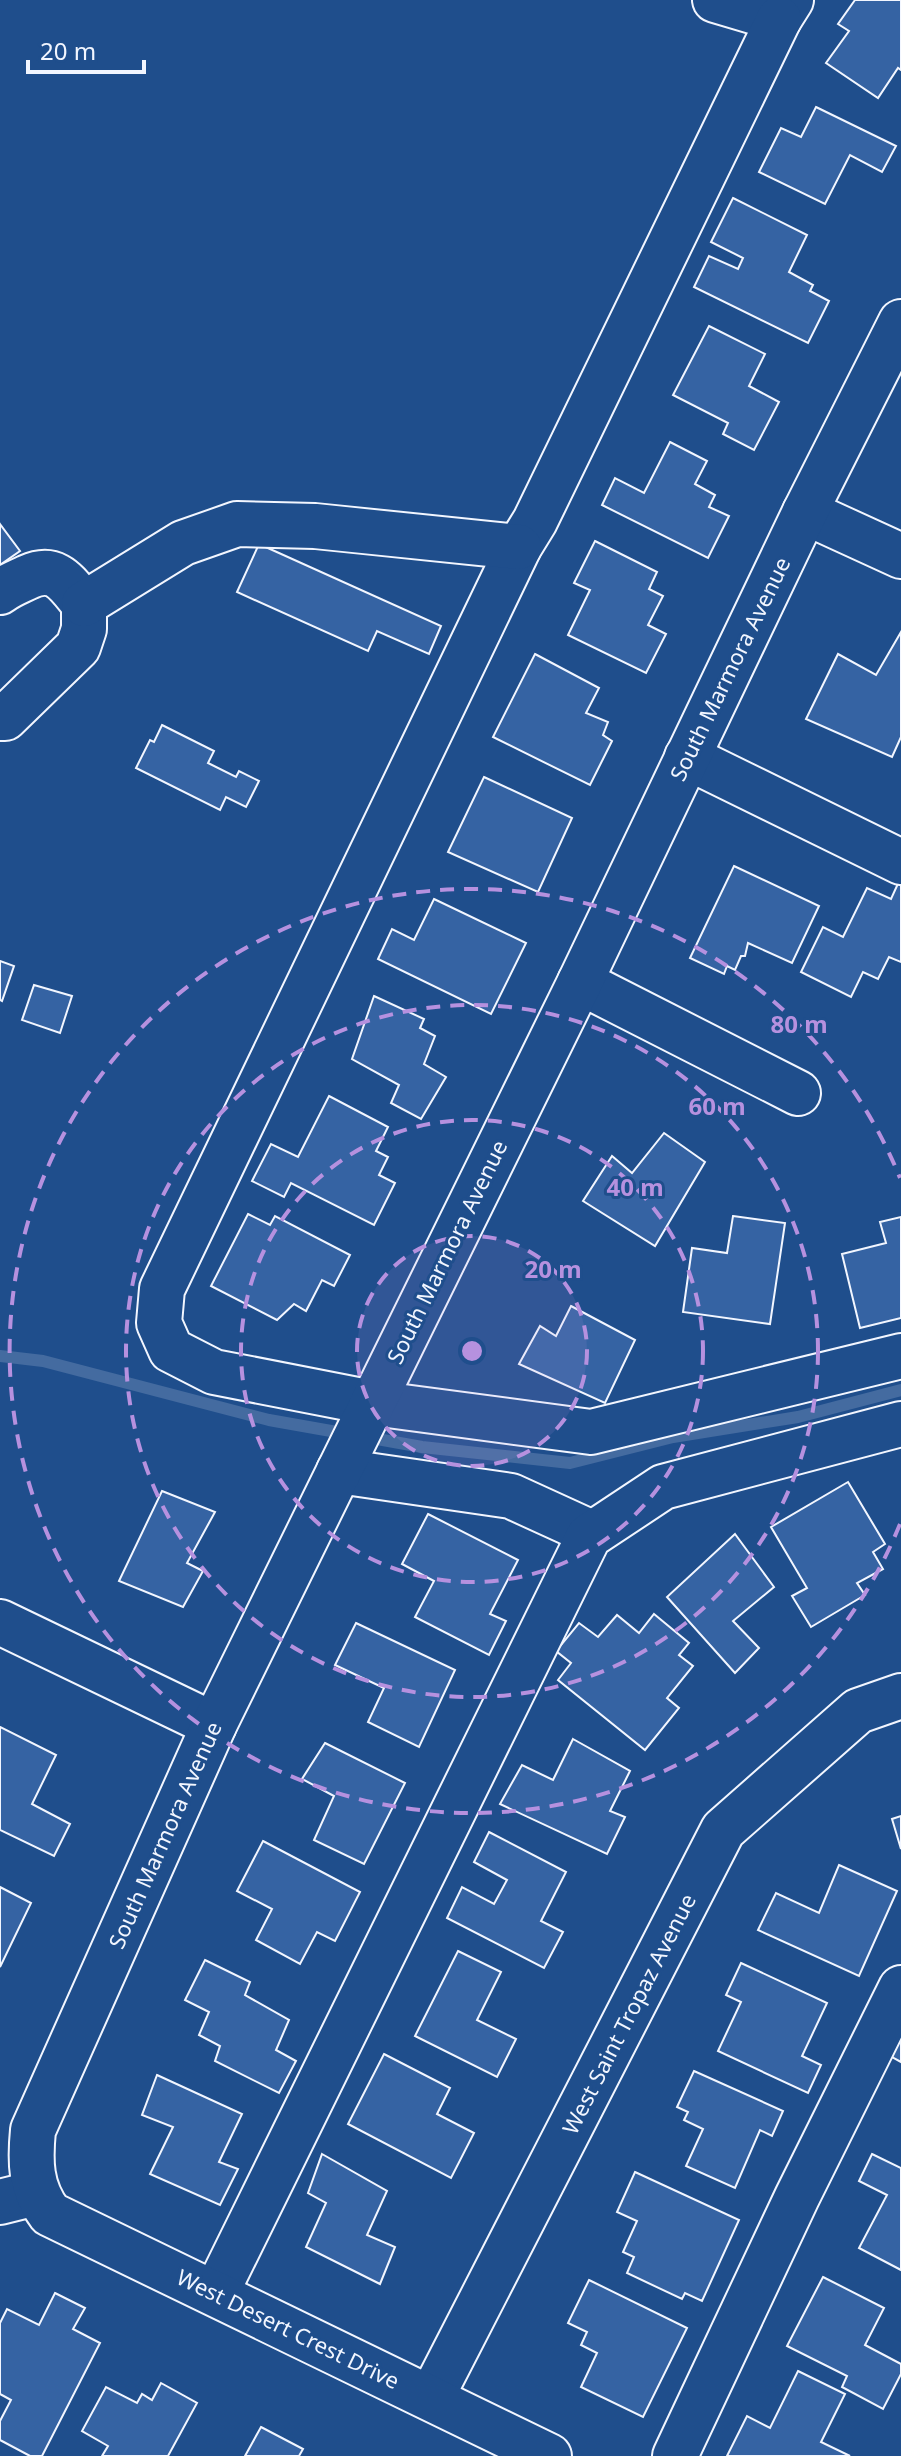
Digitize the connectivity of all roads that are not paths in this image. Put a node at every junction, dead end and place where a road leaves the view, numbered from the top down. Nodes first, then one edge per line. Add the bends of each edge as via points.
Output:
1 (715, 0) edge
2 (785, 10) edge
3 (901, 322) edge
4 (805, 512) junction
5 (519, 547) junction
6 (901, 556) edge
7 (0, 592) edge
8 (84, 604) junction
9 (0, 718) edge
10 (687, 757) junction
11 (901, 862) edge
12 (580, 982) junction
13 (798, 1093) dead end
14 (901, 1356) edge
15 (373, 1403) junction
16 (901, 1424) edge
17 (339, 1471) junction
18 (592, 1533) junction
19 (0, 1622) edge
20 (901, 1696) edge
21 (214, 1725) junction
22 (901, 1988) edge
23 (18, 2198) edge
24 (216, 2293) junction
25 (431, 2398) junction
26 (549, 2456) edge
27 (675, 2456) edge

1 - 2 street
2 - 5 street
3 - 4 street, South Marmora Avenue
4 - 6 street
4 - 10 street, South Marmora Avenue
5 - 8 street via 315,526 237,524 183,543
5 - 15 street via 162,1289 159,1323 171,1350 214,1372
7 - 8 street via 41,571 57,575
8 - 9 street via 78,647
10 - 11 street
10 - 12 street, South Marmora Avenue
12 - 13 street
12 - 15 street, South Marmora Avenue
14 - 15 street via 591,1432
15 - 17 street, South Marmora Avenue
16 - 18 street via 663,1487
17 - 18 street via 511,1496
17 - 21 street, South Marmora Avenue
18 - 24 street
19 - 21 street
20 - 25 street, West Saint Tropaz Avenue via 858,1711 723,1830
21 - 23 street, South Marmora Avenue via 33,2130
22 - 27 street
23 - 24 street, West Desert Crest Drive
24 - 25 street, West Desert Crest Drive
25 - 26 street, West Desert Crest Drive

